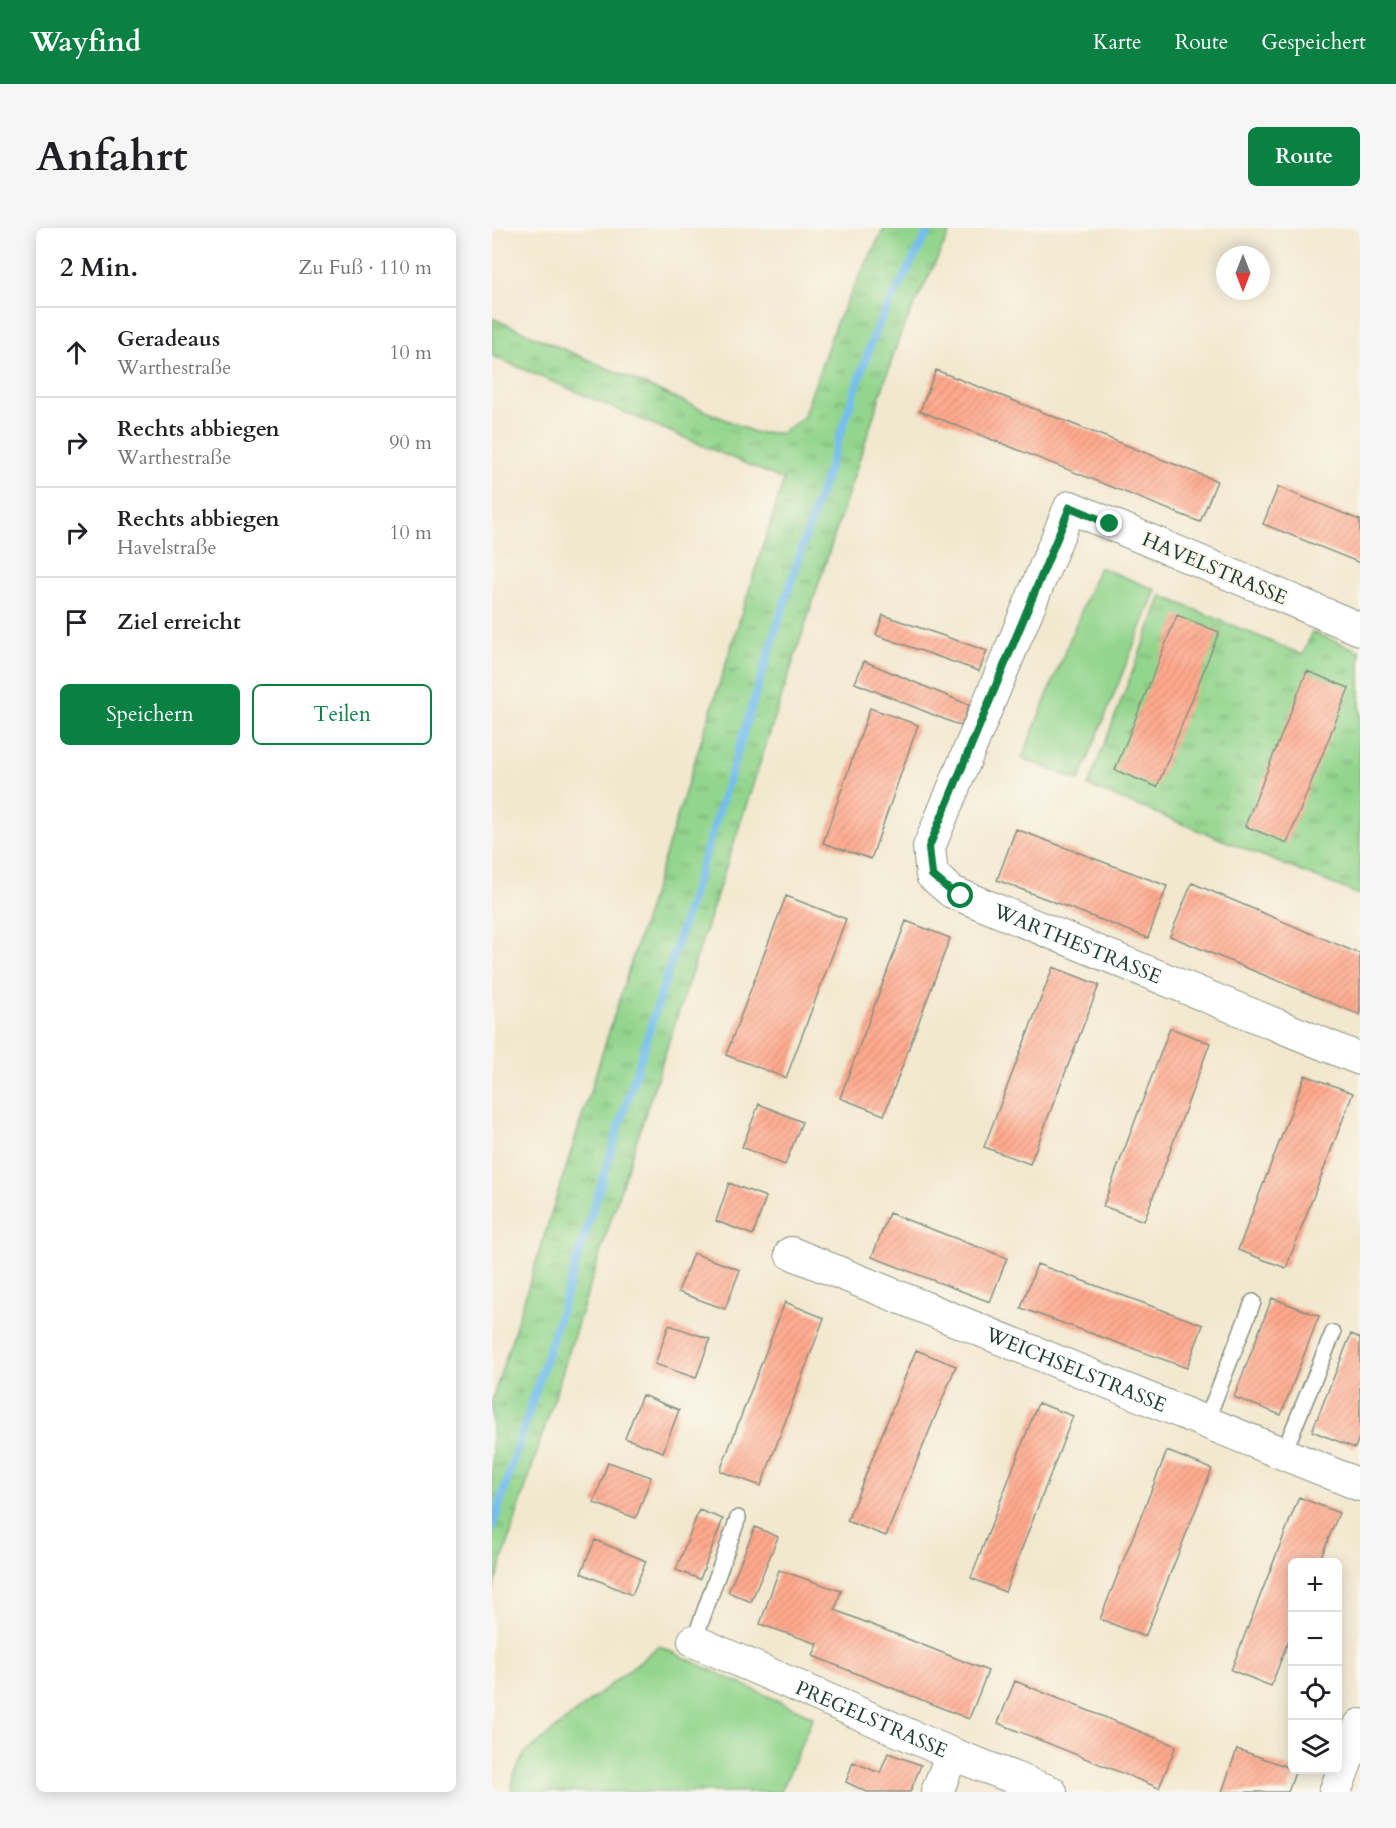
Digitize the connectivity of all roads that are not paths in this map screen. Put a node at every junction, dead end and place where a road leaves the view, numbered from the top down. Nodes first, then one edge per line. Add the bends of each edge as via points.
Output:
1 (1070, 507) joint
2 (1360, 629) edge
3 (1360, 1059) edge
4 (791, 1253) dead end
5 (1253, 1302) dead end
6 (1333, 1333) dead end
7 (1205, 1424) junction
8 (1283, 1454) junction
9 (1359, 1480) edge
10 (738, 1518) dead end
11 (694, 1641) joint
12 (1360, 1725) edge
13 (952, 1754) junction
14 (937, 1792) edge
15 (1051, 1792) edge
16 (1335, 1792) edge

1 - 2 street, HAVELSTRASSE
1 - 3 street, WARTHESTRASSE via 929,847 932,875 952,892
4 - 7 street, WEICHSELSTRASSE
5 - 7 lane
6 - 8 lane
7 - 8 street, WEICHSELSTRASSE
8 - 9 street, WEICHSELSTRASSE
10 - 11 lane
11 - 13 street, PREGELSTRASSE
12 - 16 street
13 - 14 street
13 - 15 street, PREGELSTRASSE

